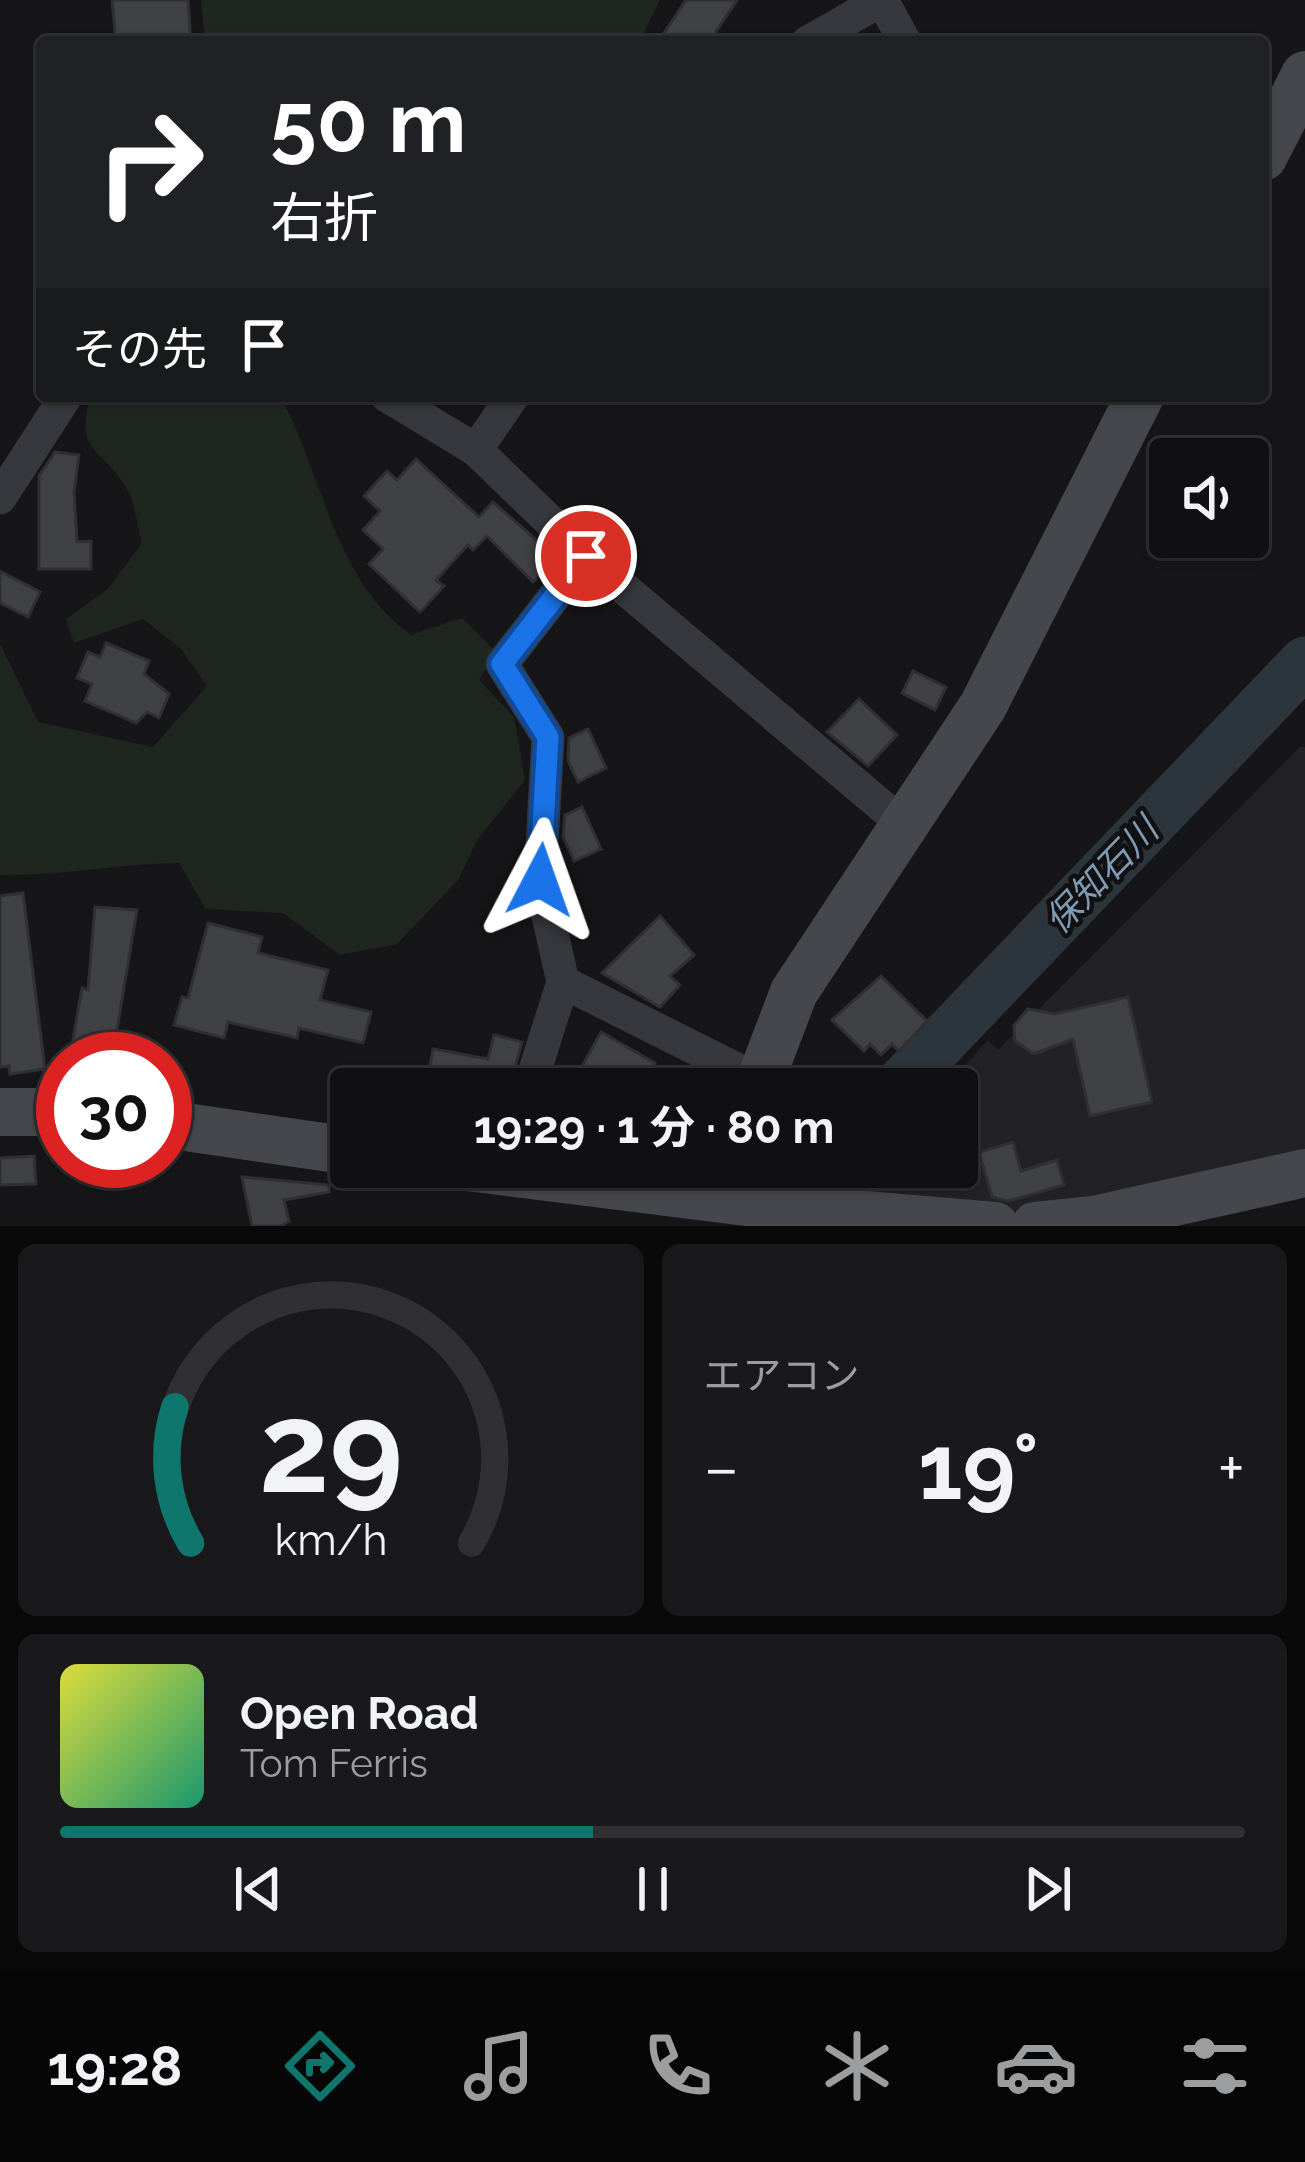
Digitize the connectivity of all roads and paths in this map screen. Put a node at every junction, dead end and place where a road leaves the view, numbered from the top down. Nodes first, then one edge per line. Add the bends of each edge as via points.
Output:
1 (882, 0) edge
2 (819, 36) edge
3 (902, 36) edge
4 (1299, 104) edge
5 (1269, 149) edge
6 (62, 402) edge
7 (397, 402) edge
8 (509, 402) edge
9 (1137, 402) edge
10 (476, 450) junction
11 (0, 498) edge
12 (586, 556) junction
13 (903, 824) junction
14 (563, 982) junction
15 (536, 1068) edge
16 (727, 1068) edge
17 (765, 1068) edge
18 (0, 1112) edge
19 (36, 1112) edge
20 (192, 1128) edge
21 (330, 1147) edge
22 (1305, 1172) edge
23 (656, 1188) edge
24 (748, 1199) edge
25 (995, 1226) edge
26 (1035, 1226) edge

1 - 2 street
1 - 3 street
4 - 5 main road
6 - 11 street
7 - 10 street
8 - 10 street
9 - 13 main road via 983,706
10 - 12 street
12 - 13 street
12 - 14 street via 502,664 548,737 540,880
13 - 17 main road via 794,992
14 - 15 street
14 - 16 street
18 - 19 main road
20 - 21 main road
22 - 26 main road
23 - 24 main road
24 - 25 main road

